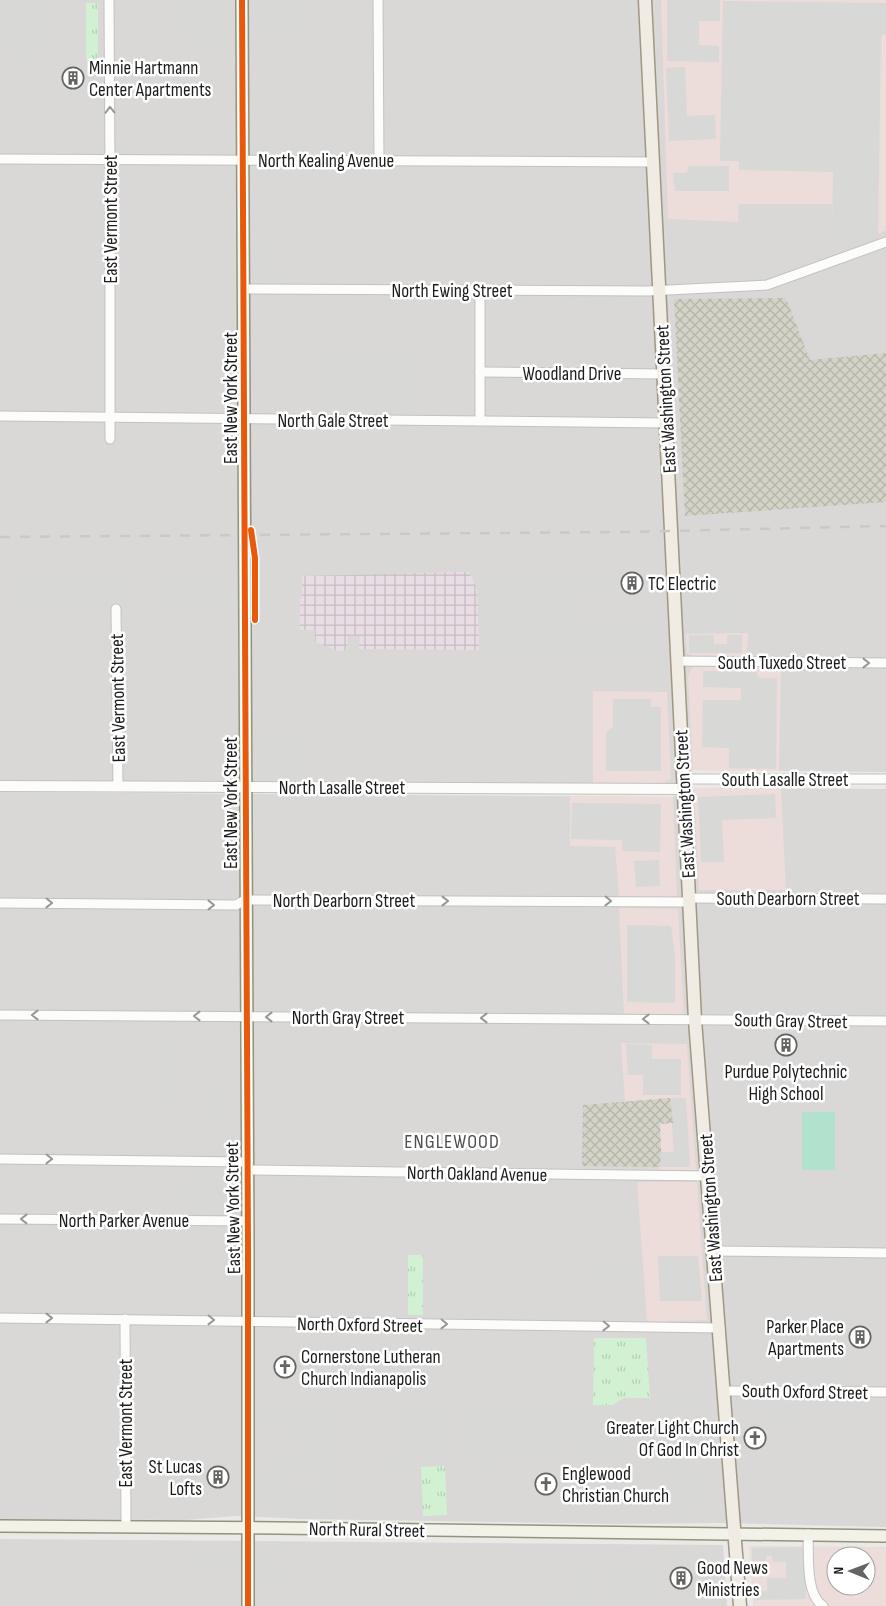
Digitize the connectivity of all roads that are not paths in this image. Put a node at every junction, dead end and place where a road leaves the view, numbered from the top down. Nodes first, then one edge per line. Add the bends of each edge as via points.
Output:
1 (108, 0) edge
2 (242, 0) edge
3 (378, 0) edge
4 (645, 0) edge
5 (110, 158) junction
6 (0, 159) edge
7 (243, 160) junction
8 (379, 161) junction
9 (653, 162) junction
10 (886, 242) edge
11 (244, 289) junction
12 (480, 290) junction
13 (659, 291) junction
14 (480, 372) junction
15 (663, 374) junction
16 (0, 416) edge
17 (111, 418) junction
18 (245, 420) junction
19 (480, 421) junction
20 (666, 423) junction
21 (110, 439) dead end
22 (116, 609) dead end
23 (678, 661) junction
24 (886, 663) edge
25 (886, 780) edge
26 (684, 784) junction
27 (0, 786) edge
28 (118, 786) junction
29 (245, 787) junction
30 (886, 899) edge
31 (246, 900) junction
32 (689, 900) junction
33 (0, 903) edge
34 (0, 1015) edge
35 (246, 1017) junction
36 (695, 1020) junction
37 (886, 1021) edge
38 (0, 1159) edge
39 (247, 1166) junction
40 (708, 1176) junction
41 (0, 1219) edge
42 (248, 1221) junction
43 (713, 1251) junction
44 (886, 1253) edge
45 (0, 1318) edge
46 (125, 1319) junction
47 (248, 1321) junction
48 (720, 1328) junction
49 (724, 1390) junction
50 (886, 1392) edge
51 (0, 1526) edge
52 (126, 1527) junction
53 (248, 1528) junction
54 (735, 1534) junction
55 (808, 1534) junction
56 (886, 1536) edge
57 (248, 1606) edge
58 (740, 1606) edge
59 (823, 1606) edge

5 -> 1 street, East Vermont Street
2 - 7 main road, East New York Street
3 - 8 street
4 - 9 main road, East Washington Street
5 - 6 street, North Kealing Avenue
5 - 7 street, North Kealing Avenue
5 - 17 street, East Vermont Street
7 - 8 street, North Kealing Avenue
7 - 11 main road, East New York Street
8 - 9 street, North Kealing Avenue
9 - 13 main road, East Washington Street
10 - 13 street, North Ewing Street via 766,285
11 - 12 street, North Ewing Street
11 - 18 main road, East New York Street
12 - 13 street, North Ewing Street
12 - 14 street
13 - 15 main road, East Washington Street
14 - 15 street, Woodland Drive
14 - 19 street
15 - 20 main road, East Washington Street
16 - 17 street, North Gale Street
17 - 18 street, North Gale Street
17 - 21 street, East Vermont Street
18 - 19 street, North Gale Street
18 - 29 main road, East New York Street
19 - 20 street, North Gale Street
20 - 23 main road, East Washington Street
22 - 28 street, East Vermont Street
23 -> 24 street, South Tuxedo Street
23 - 26 main road, East Washington Street
25 - 26 street, South Lasalle Street
26 - 29 street, North Lasalle Street
26 - 32 main road, East Washington Street
27 - 28 street, North Lasalle Street
28 - 29 street, North Lasalle Street
29 - 31 main road, East New York Street
30 - 32 street, South Dearborn Street
31 -> 32 street, North Dearborn Street
33 -> 31 street, North Dearborn Street via 236,905
31 - 35 main road, East New York Street
32 - 36 main road, East Washington Street
35 -> 34 street, North Gray Street
36 -> 35 street, North Gray Street
35 - 39 main road, East New York Street
36 - 37 street, South Gray Street
36 - 40 main road, East Washington Street
38 -> 39 street, North Oakland Avenue
39 - 40 street, North Oakland Avenue
39 - 42 main road, East New York Street
40 - 43 main road, East Washington Street
42 -> 41 street, North Parker Avenue
42 - 47 main road, East New York Street
43 - 44 street
43 - 48 main road, East Washington Street
45 -> 46 street, North Oxford Street
46 -> 47 street, North Oxford Street
46 - 52 street, East Vermont Street
47 -> 48 street, North Oxford Street
47 - 53 main road, East New York Street
48 - 49 main road, East Washington Street
49 - 50 street, South Oxford Street
49 - 54 main road, East Washington Street
51 - 52 main road, North Rural Street
52 - 53 main road, North Rural Street
53 - 54 main road, North Rural Street
53 - 57 main road, East New York Street
54 - 55 main road, North Rural Street
54 - 58 main road, East Washington Street
55 - 56 main road, North Rural Street
55 - 59 street via 811,1586 815,1598

